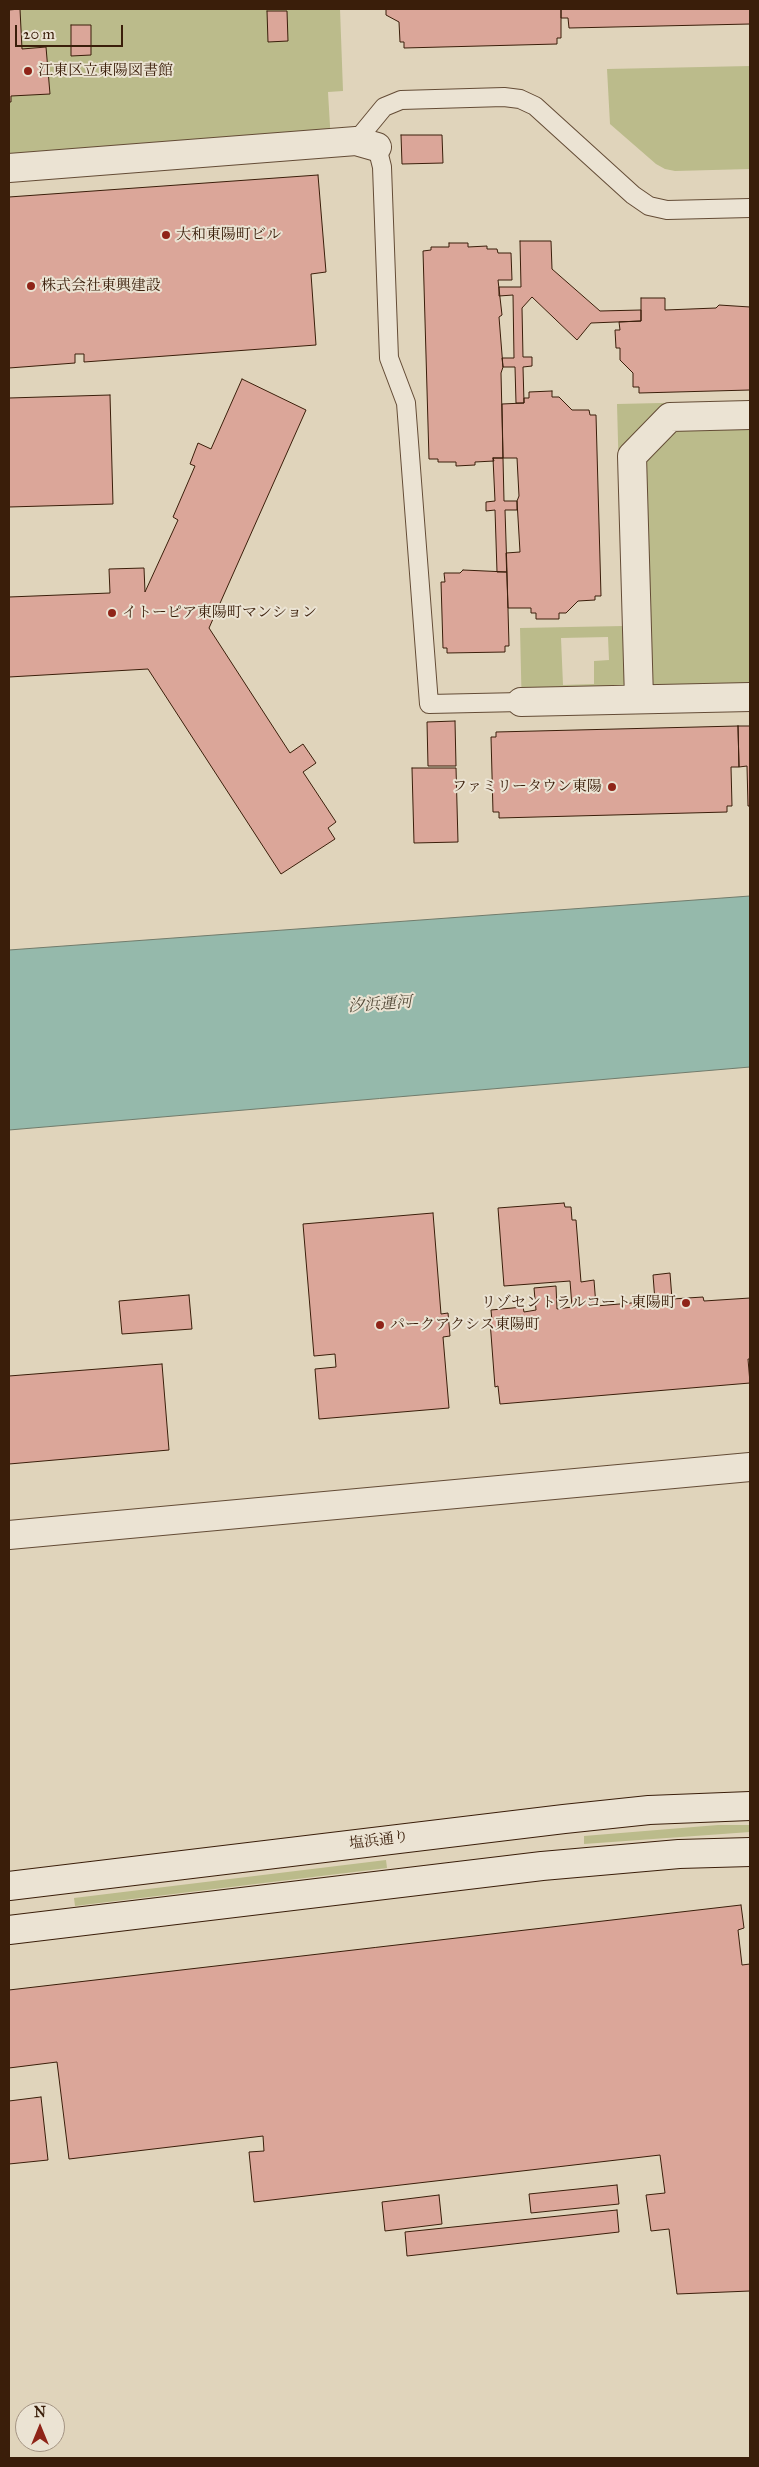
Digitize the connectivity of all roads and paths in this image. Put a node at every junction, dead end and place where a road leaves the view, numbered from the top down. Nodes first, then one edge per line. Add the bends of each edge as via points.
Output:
1 (367, 144) junction
2 (9, 168) edge
3 (750, 208) edge
4 (750, 415) edge
5 (750, 697) edge
6 (639, 700) junction
7 (522, 702) joint
8 (750, 1467) edge
9 (9, 1535) edge
10 (750, 1806) edge
11 (750, 1852) edge
12 (9, 1886) edge
13 (9, 1930) edge

1 - 2 street
1 - 3 lane via 384,107 401,100 520,99 535,106 649,206 667,210
1 - 7 lane via 382,167 389,358 406,403 429,704
4 - 6 street via 670,417 632,456
5 - 6 street
6 - 7 street
8 - 9 street
10 - 12 street, 塩浜通り via 649,1810 564,1819
11 - 13 street via 679,1854 542,1866

